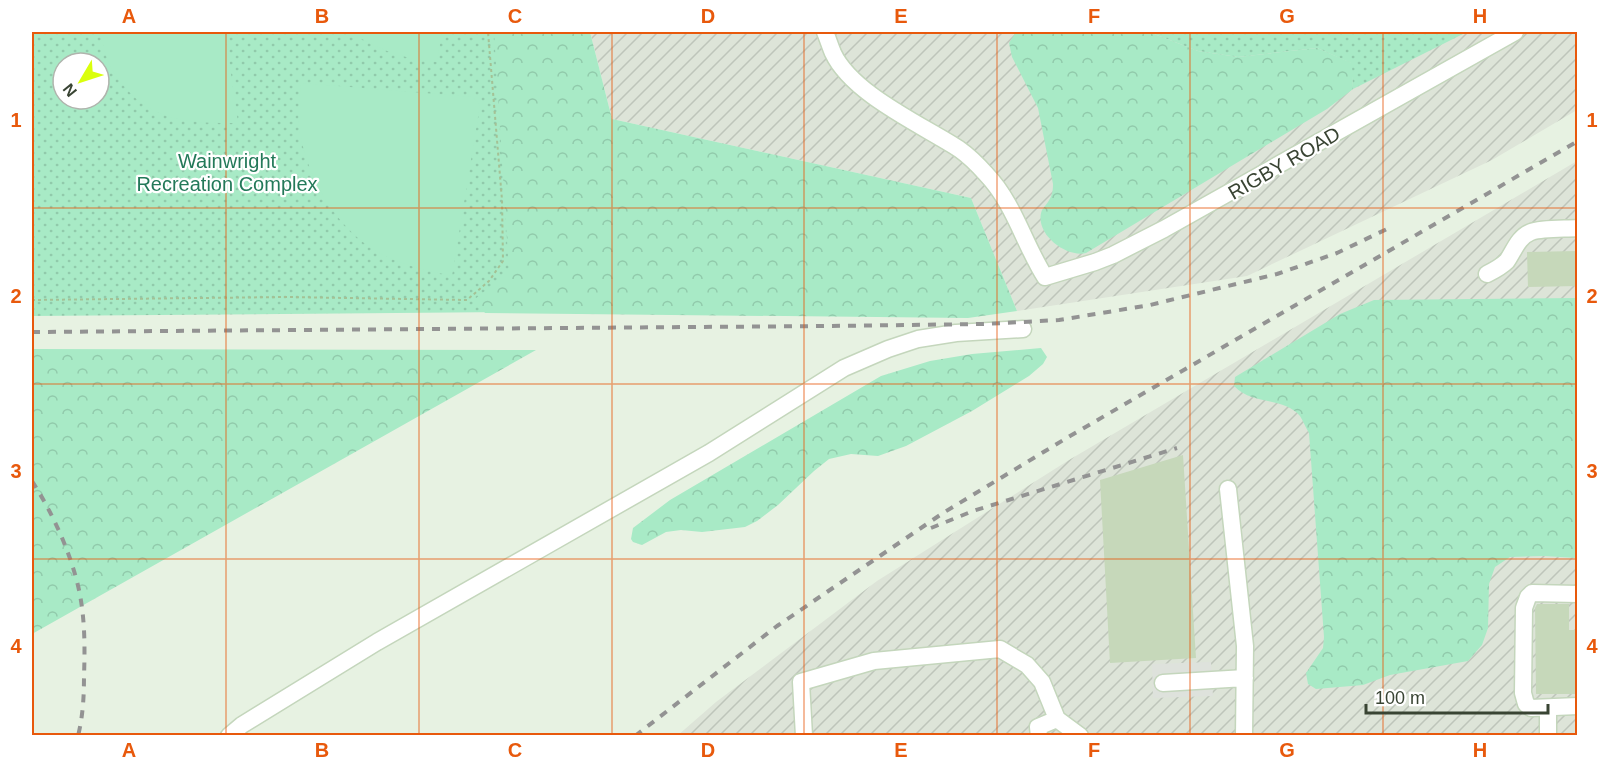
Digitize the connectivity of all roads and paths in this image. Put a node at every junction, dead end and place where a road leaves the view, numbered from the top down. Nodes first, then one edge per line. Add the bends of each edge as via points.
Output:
1 (488, 32) edge
2 (825, 32) edge
3 (1515, 32) edge
4 (1578, 228) edge
5 (1487, 274) dead end
6 (32, 300) edge
7 (1023, 329) dead end
8 (1228, 489) dead end
9 (1578, 594) edge
10 (1245, 678) junction
11 (1162, 683) dead end
12 (1578, 706) edge
13 (1548, 708) junction
14 (1058, 719) junction
15 (229, 735) edge
16 (804, 735) edge
17 (1039, 735) edge
18 (1080, 735) edge
19 (1244, 735) edge
20 (1548, 735) edge

1 - 6 path via 503,261 489,281 467,300
2 - 3 street, RIGBY ROAD via 833,54 855,81 961,150 987,174 1007,201 1045,277 1104,259 1164,230
4 - 5 street via 1531,232 1517,243 1498,269
7 - 15 street via 918,339 844,369 709,453 377,642
8 - 10 street
9 - 13 street via 1532,593 1524,608 1523,693 1526,704 1532,708
10 - 11 street
10 - 19 street
12 - 13 street
13 - 20 street
14 - 16 street via 1042,682 1027,665 1000,649 874,661 801,682
14 - 17 street via 1038,727
14 - 18 street

